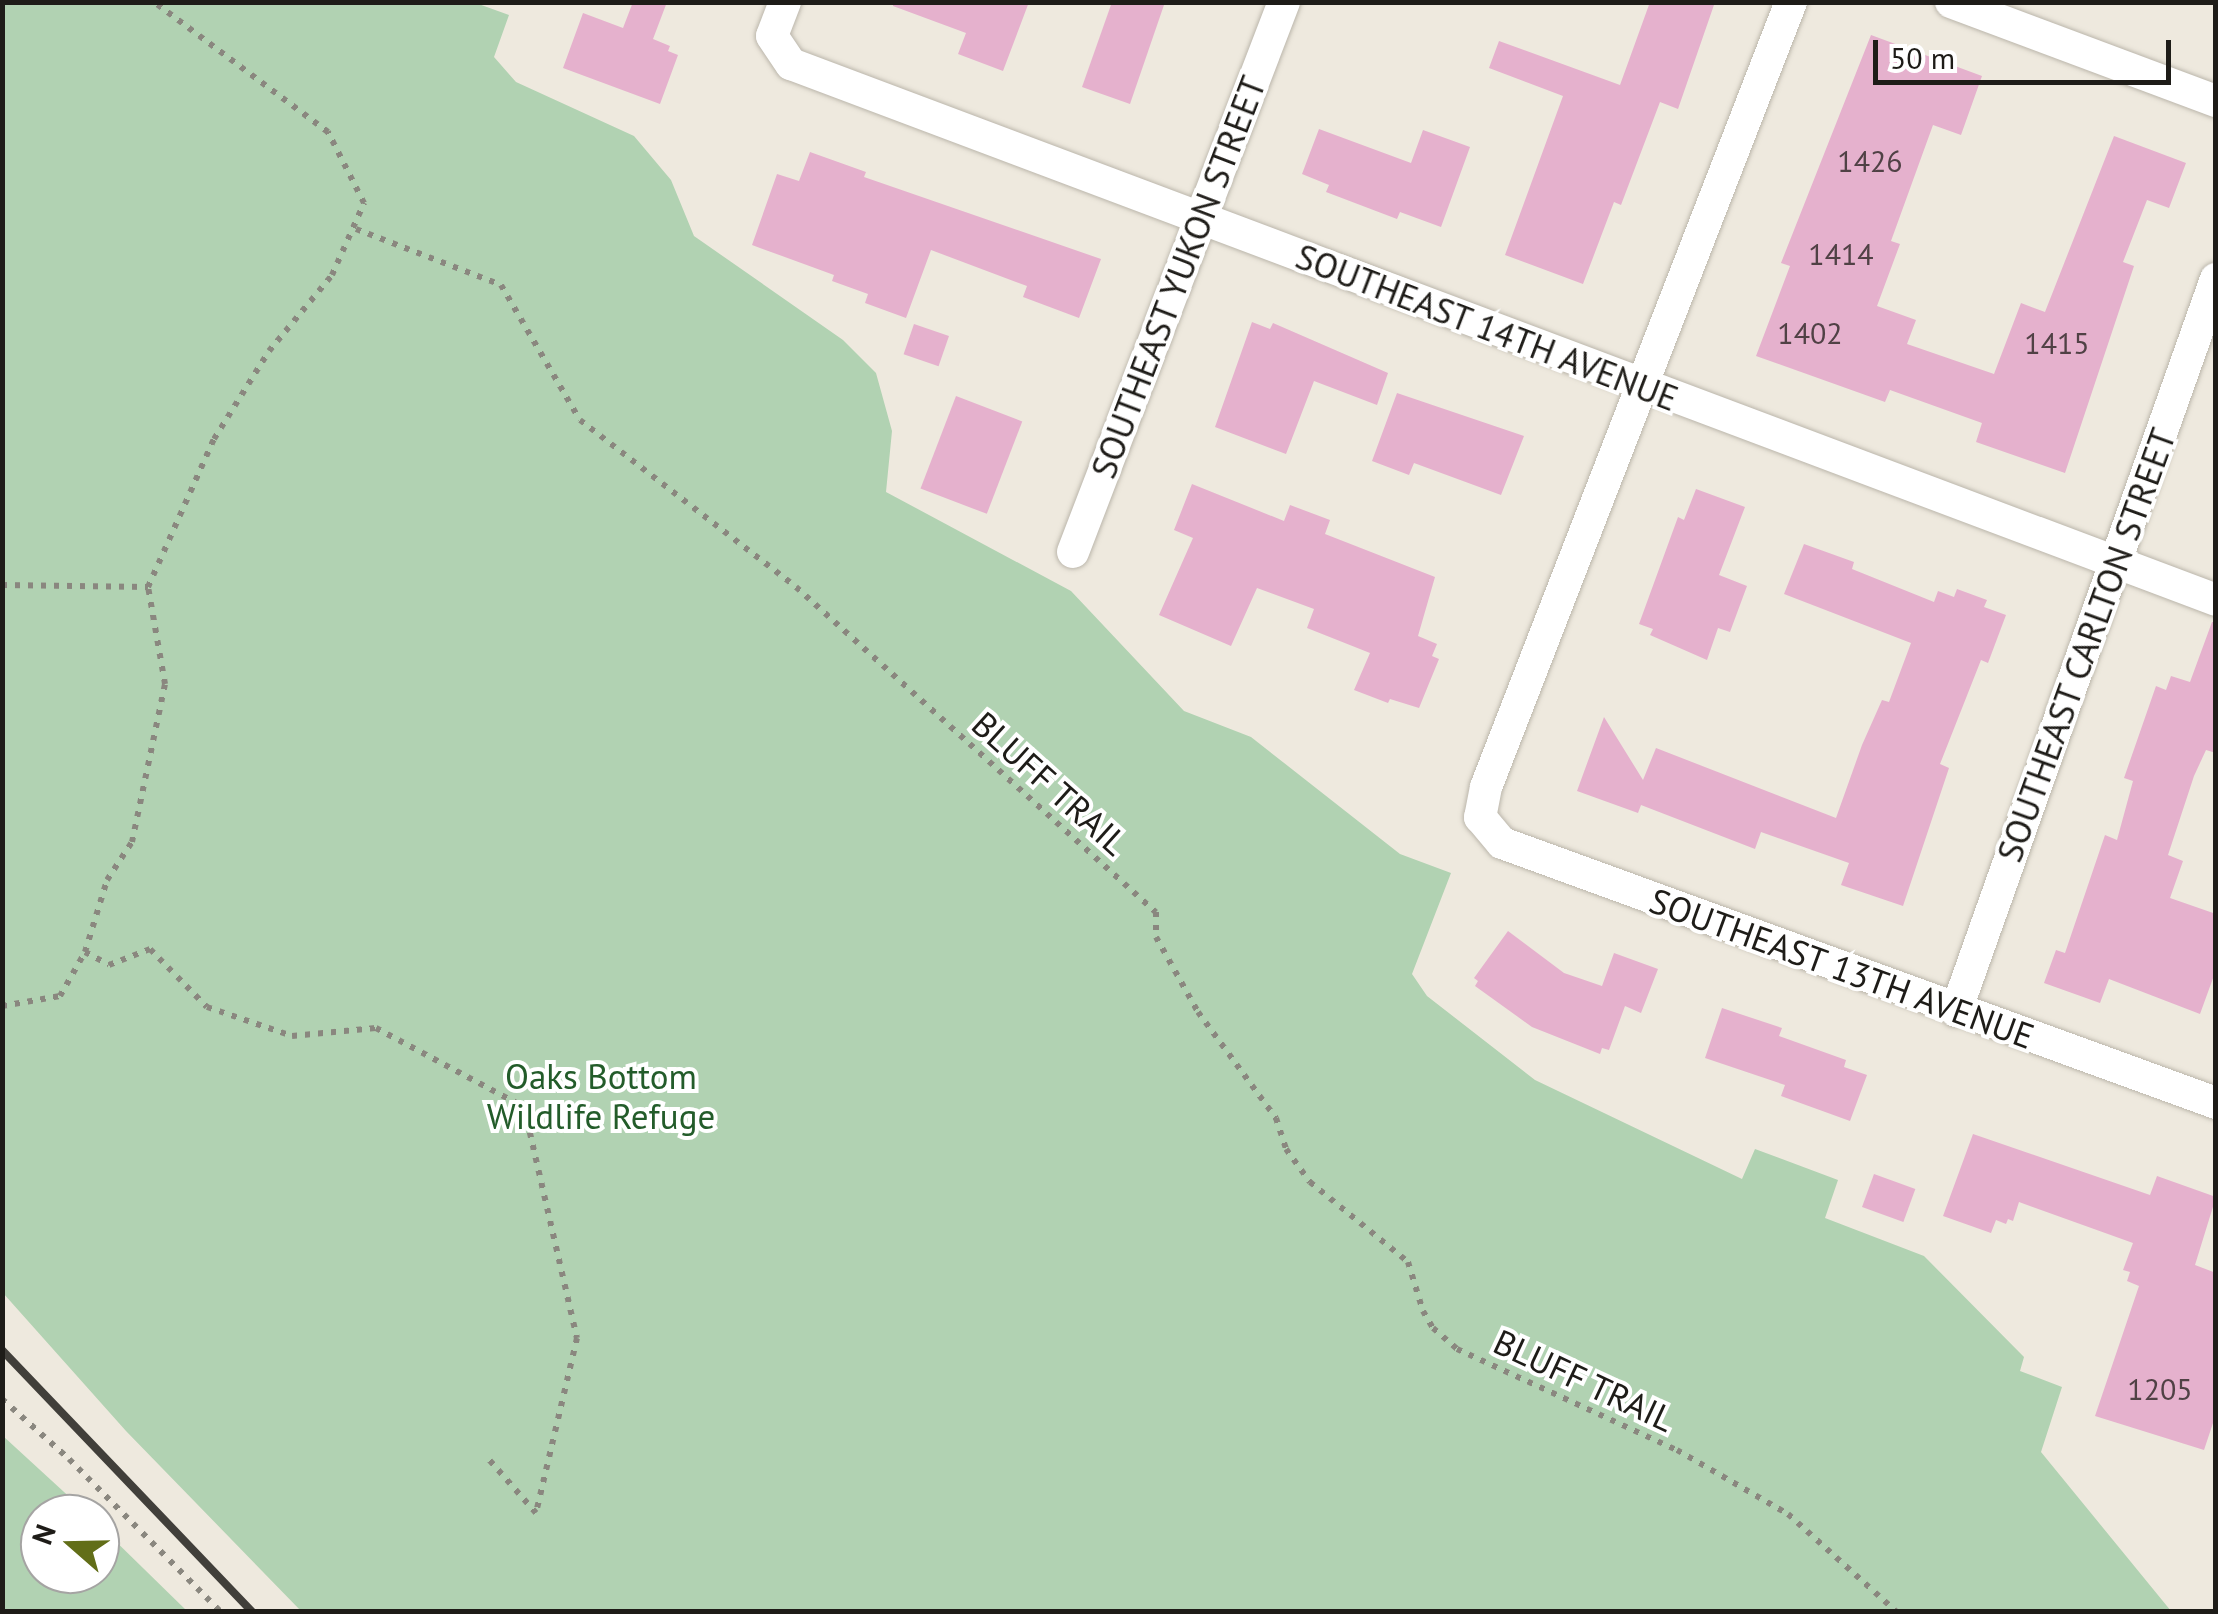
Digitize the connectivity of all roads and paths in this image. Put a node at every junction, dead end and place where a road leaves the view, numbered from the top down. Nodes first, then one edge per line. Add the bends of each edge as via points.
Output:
1 (154, 2) edge
2 (785, 2) edge
3 (1284, 2) edge
4 (1791, 2) edge
5 (1951, 2) edge
6 (2216, 102) edge
7 (1201, 219) junction
8 (356, 228) junction
9 (2216, 280) edge
10 (1642, 386) junction
11 (1073, 552) dead end
12 (2115, 564) junction
13 (2, 585) edge
14 (148, 587) junction
15 (2216, 600) edge
16 (84, 952) junction
17 (2, 1006) edge
18 (1956, 1011) junction
19 (2216, 1103) edge
20 (2, 1399) edge
21 (486, 1456) dead end
22 (221, 1612) edge
23 (1896, 1612) edge

1 - 8 path via 328,132 364,203
2 - 7 street, SOUTHEAST 14TH AVENUE via 772,36 791,64
3 - 7 street, SOUTHEAST YUKON STREET
4 - 10 street
5 - 6 street
7 - 10 street, SOUTHEAST 14TH AVENUE
7 - 11 street, SOUTHEAST YUKON STREET
8 - 14 path via 332,276 269,351 222,426
8 - 23 path, BLUFF TRAIL via 501,285 580,420 796,587 1156,912 1156,937 1198,1012 1276,1118 1286,1150 1310,1182 1408,1262 1424,1311 1457,1349 1677,1450 1788,1514
9 - 12 street, SOUTHEAST CARLTON STREET
10 - 12 street, SOUTHEAST 14TH AVENUE
10 - 18 street, SOUTHEAST 13TH AVENUE via 1486,786 1480,817 1502,843
12 - 15 street, SOUTHEAST 14TH AVENUE
12 - 18 street, SOUTHEAST CARLTON STREET
13 - 14 path
14 - 16 path via 166,684 132,842 106,880
16 - 17 path via 60,996
16 - 21 path via 109,964 150,949 207,1007 292,1036 376,1028 524,1107 577,1338 536,1514
18 - 19 street, SOUTHEAST 13TH AVENUE
20 - 22 path

